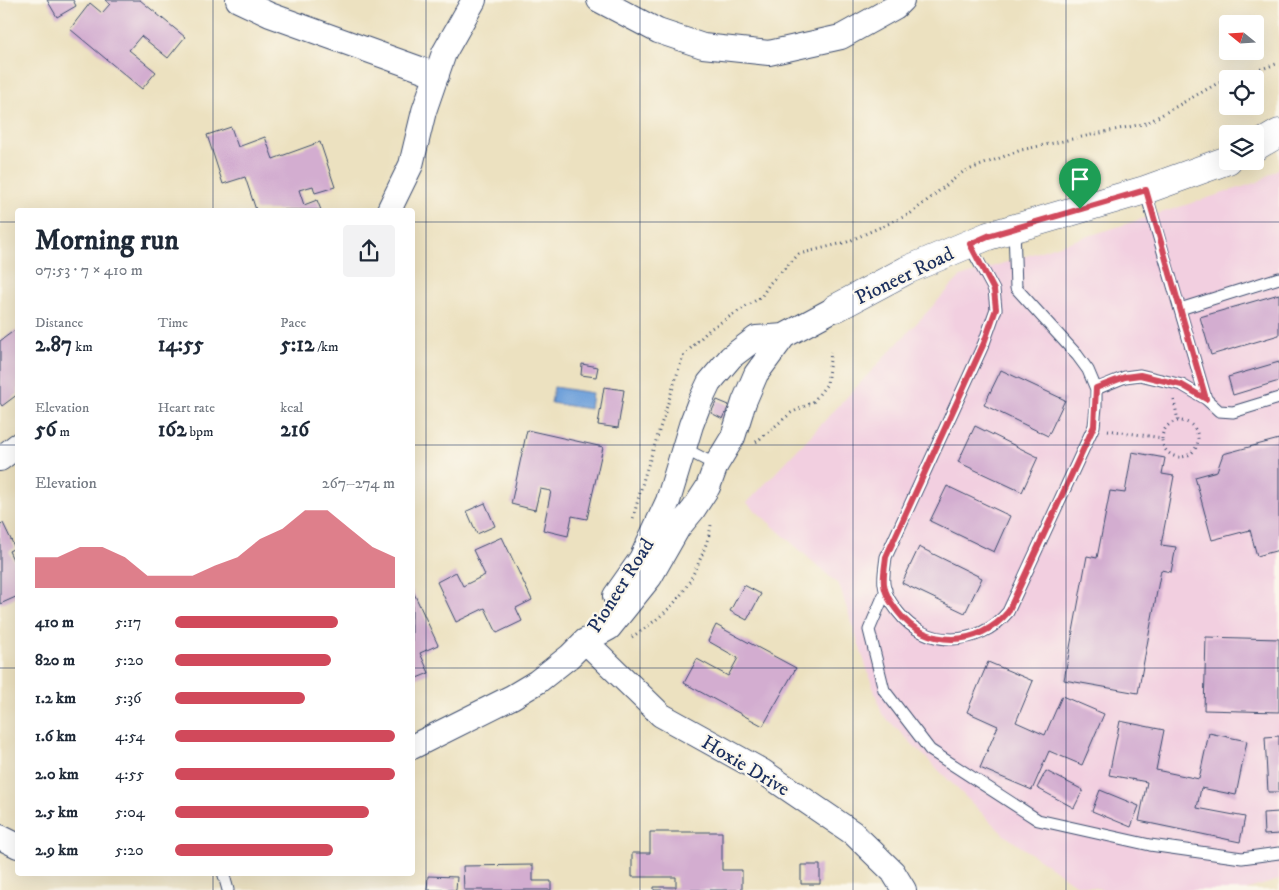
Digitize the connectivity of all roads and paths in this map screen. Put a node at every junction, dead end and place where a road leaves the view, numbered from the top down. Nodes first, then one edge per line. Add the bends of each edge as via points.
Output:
1 (238, 0) edge
2 (474, 0) edge
3 (599, 0) edge
4 (902, 0) edge
5 (1279, 63) edge
6 (1258, 70) edge
7 (437, 75) junction
8 (1279, 133) edge
9 (1264, 142) edge
10 (1219, 163) edge
11 (1146, 190) junction
12 (390, 208) edge
13 (1014, 228) junction
14 (970, 244) junction
15 (1279, 278) edge
16 (836, 308) joint
17 (1180, 308) junction
18 (784, 336) junction
19 (831, 352) dead end
20 (1096, 388) junction
21 (1279, 398) edge
22 (1206, 399) junction
23 (1174, 400) dead end
24 (1178, 421) junction
25 (1107, 429) dead end
26 (1162, 438) junction
27 (754, 443) dead end
28 (15, 447) edge
29 (685, 449) junction
30 (0, 459) edge
31 (716, 464) junction
32 (712, 521) dead end
33 (886, 590) junction
34 (585, 642) junction
35 (625, 642) dead end
36 (415, 746) edge
37 (0, 837) edge
38 (15, 844) edge
39 (1279, 853) edge
40 (224, 876) edge
41 (228, 890) edge
42 (904, 890) edge

1 - 7 street via 270,15
2 - 7 street via 444,53
3 - 4 street via 658,31 703,46 769,53 841,37
5 - 6 path
7 - 12 street via 411,164
8 - 9 street
10 - 11 street, Pioneer Road
11 - 13 street, Pioneer Road
11 - 17 lane
13 - 14 street, Pioneer Road
13 - 20 lane via 1016,288 1077,355
14 - 16 street, Pioneer Road via 907,270
14 - 33 lane via 994,290 996,309 984,343 886,557
15 - 17 lane
16 - 18 street, Pioneer Road
17 - 22 lane
18 - 29 street, Pioneer Road via 756,338 731,357 710,383 699,404
18 - 31 street, Pioneer Road via 756,374 733,437
19 - 27 path via 827,384 813,402 791,413
20 - 22 lane via 1140,375 1182,385
20 - 33 lane via 1094,426 1008,612 998,623 974,636 955,639 935,637 918,630 901,616
21 - 22 lane via 1233,412 1219,411
23 - 24 path
24 - 26 path via 1168,425
24 - 26 path via 1186,422 1196,430 1198,442 1192,452 1182,457 1171,455
25 - 26 path
28 - 30 street
29 - 31 lane
29 - 34 street, Pioneer Road via 668,501 641,559 595,621
31 - 34 street, Pioneer Road via 708,487 678,528 650,577 608,628
32 - 35 path via 700,560 680,597
33 - 39 lane via 869,630 884,690 930,750 1038,820 1150,845 1242,858
34 - 36 street via 538,682
34 - 42 street, Hoxie Drive via 661,715 762,772 853,832 894,872
37 - 38 street
40 - 41 lane

